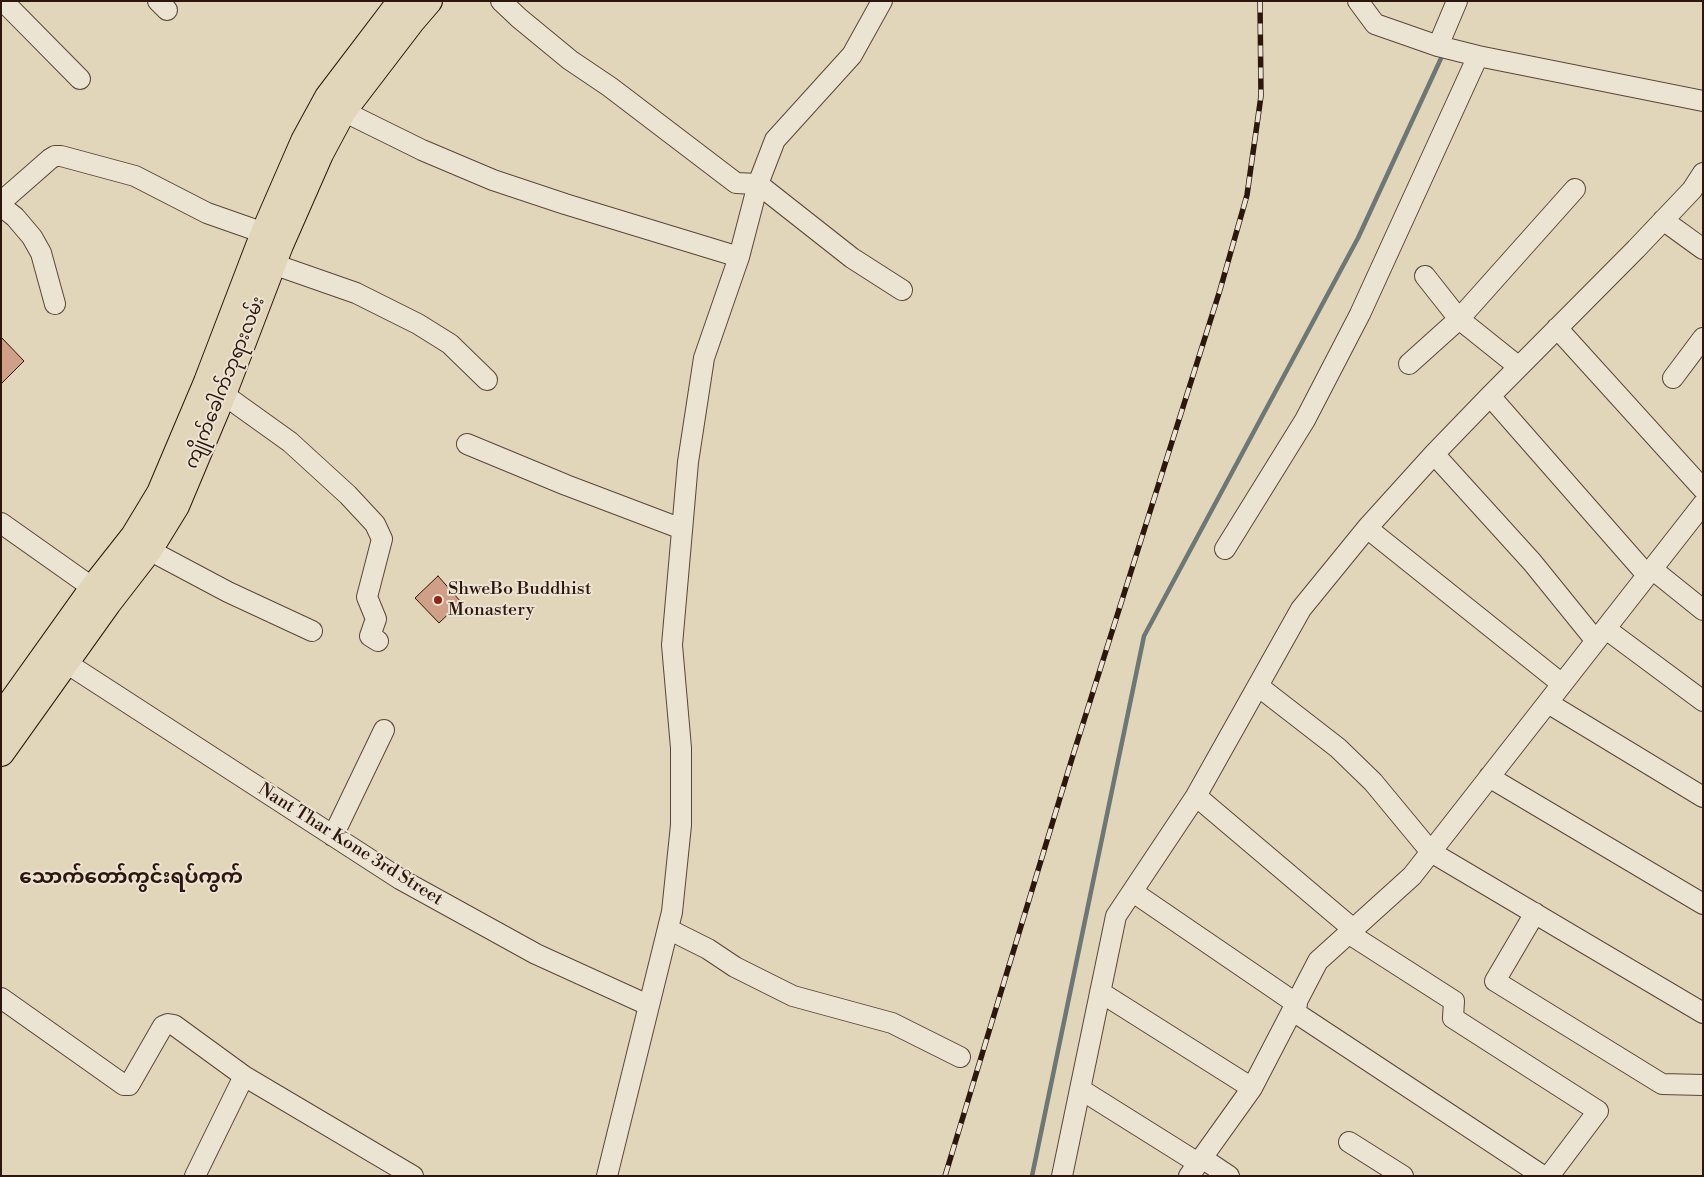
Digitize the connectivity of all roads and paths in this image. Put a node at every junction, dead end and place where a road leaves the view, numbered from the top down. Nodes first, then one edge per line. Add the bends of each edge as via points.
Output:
1 (3, 1) edge
2 (401, 1) edge
3 (429, 1) edge
4 (501, 1) edge
5 (882, 1) edge
6 (1358, 1) edge
7 (1457, 1) edge
8 (1438, 46) junction
9 (1478, 56) junction
10 (80, 79) dead end
11 (1703, 101) edge
12 (343, 111) junction
13 (1703, 173) edge
14 (758, 184) junction
15 (1575, 189) dead end
16 (1, 202) edge
17 (1, 206) edge
18 (1663, 220) junction
19 (264, 233) junction
20 (1703, 249) edge
21 (739, 257) junction
22 (273, 264) junction
23 (1426, 276) dead end
24 (902, 290) dead end
25 (55, 304) dead end
26 (1459, 318) junction
27 (1557, 328) junction
28 (1703, 338) edge
29 (1410, 364) dead end
30 (1518, 367) junction
31 (1673, 378) dead end
32 (487, 380) dead end
33 (223, 394) junction
34 (1490, 396) junction
35 (467, 444) dead end
36 (1434, 454) junction
37 (1703, 489) edge
38 (1703, 504) edge
39 (1, 523) edge
40 (1367, 528) junction
41 (682, 529) junction
42 (1225, 549) dead end
43 (149, 550) junction
44 (1650, 572) junction
45 (93, 588) junction
46 (1703, 610) edge
47 (312, 631) dead end
48 (1601, 634) junction
49 (378, 641) dead end
50 (57, 657) junction
51 (1562, 684) junction
52 (1258, 686) junction
53 (1703, 701) edge
54 (1548, 703) junction
55 (1, 717) edge
56 (384, 730) dead end
57 (1, 753) edge
58 (1489, 777) junction
59 (1196, 796) junction
60 (1703, 797) edge
61 (333, 836) junction
62 (1431, 852) junction
63 (1133, 892) junction
64 (1703, 904) edge
65 (1535, 913) junction
66 (668, 928) junction
67 (1350, 931) junction
68 (1100, 992) junction
69 (1, 998) edge
70 (648, 1005) junction
71 (1295, 1007) junction
72 (1703, 1013) edge
73 (960, 1057) dead end
74 (244, 1076) junction
75 (1703, 1084) edge
76 (1252, 1088) junction
77 (1080, 1089) junction
78 (1349, 1142) dead end
79 (1196, 1166) edge
80 (195, 1176) edge
81 (413, 1176) edge
82 (606, 1176) edge
83 (1062, 1176) edge
84 (1229, 1176) edge
85 (1402, 1176) edge
86 (1543, 1176) edge
87 (1549, 1176) edge

1 - 10 street
2 - 19 main road, ကျိုက်ခေါက်ဘုရားလမ်း via 328,97 304,141
3 - 12 main road, ကျိုက်ခေါက်ဘုရားလမ်း
4 - 14 street via 570,60 736,183
5 - 14 street via 852,55 775,140
6 - 8 street via 1375,24
7 - 8 street
8 - 9 street
9 - 11 street
9 - 42 street via 1360,314 1305,420
12 - 21 street via 422,150 494,180
12 - 22 main road, ကျိုက်ခေါက်ဘုရားလမ်း via 320,154
13 - 18 street via 1692,190
14 - 21 street
14 - 24 street via 852,258
15 - 26 street
16 - 19 street via 50,159 60,156 135,176 207,213
17 - 25 street via 16,217 41,253
18 - 20 street
18 - 27 street
19 - 45 main road, ကျိုက်ခေါက်ဘုရားလမ်း via 160,493 134,536
21 - 41 street via 704,358 688,462
22 - 32 street via 356,293 418,324 450,344
22 - 33 main road, ကျိုက်ခေါက်ဘုရားလမ်း
23 - 26 street
26 - 29 street
26 - 30 street
27 - 30 street
27 - 37 street
28 - 31 street
30 - 34 street
33 - 43 main road, ကျိုက်ခေါက်ဘုရားလမ်း via 176,506
33 - 49 street via 290,442 375,524 382,540 367,597 376,620 370,636
34 - 36 street
34 - 44 street
35 - 41 street
36 - 40 street
36 - 48 street
38 - 44 street
39 - 45 street
40 - 51 street
40 - 52 street via 1301,609
41 - 66 street via 672,645 681,748 682,824
43 - 47 street
43 - 50 main road, ကျိုက်ခေါက်ဘုရားလမ်း via 108,602
44 - 46 street
44 - 48 street
45 - 50 main road, ကျိုက်ခေါက်ဘုရားလမ်း
48 - 51 street
48 - 53 street
50 - 55 main road, ကျိုက်ခေါက်ဘုရားလမ်း
50 - 57 main road, ကျိုက်ခေါက်ဘုရားလမ်း
50 - 61 street, Nant Thar Kone 3rd Street
51 - 54 street
52 - 59 street
52 - 62 street via 1338,748 1373,782
54 - 58 street
54 - 60 street
56 - 61 street
58 - 62 street
58 - 64 street
59 - 63 street
59 - 67 street
61 - 70 street, Nant Thar Kone 3rd Street via 400,879 536,954
62 - 65 street
62 - 67 street via 1412,876
63 - 68 street via 1116,916
63 - 71 street
65 - 72 street
65 - 75 street via 1495,981 1662,1084
66 - 70 street
66 - 73 street via 793,996 892,1023
67 - 71 street via 1318,961
67 - 87 street via 1454,1002 1453,1018 1598,1111
68 - 76 street
68 - 77 street
69 - 74 street via 124,1085 129,1085 168,1024 174,1025
70 - 82 street
71 - 76 street
71 - 86 street
74 - 80 street
74 - 81 street
76 - 79 street
77 - 79 street
77 - 83 street
78 - 85 street
79 - 84 street

